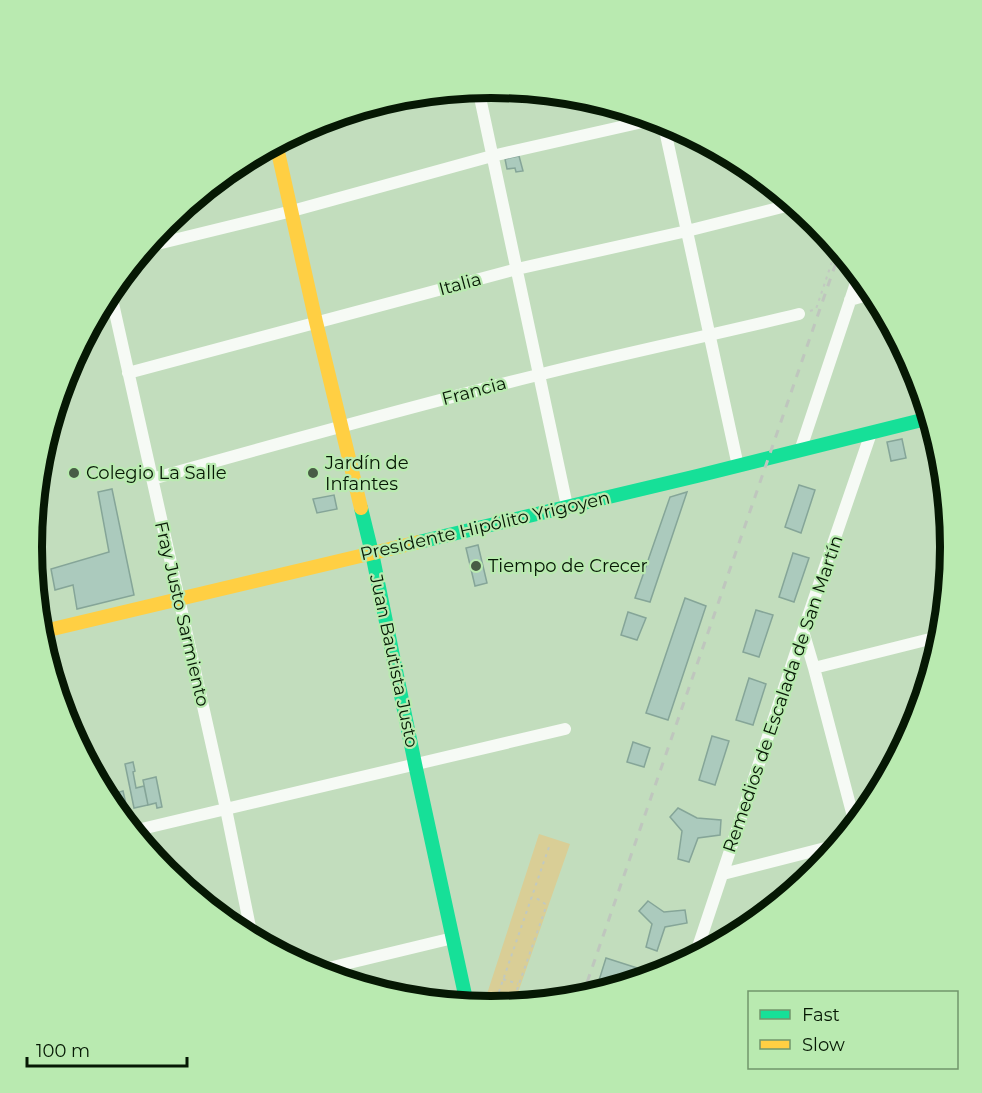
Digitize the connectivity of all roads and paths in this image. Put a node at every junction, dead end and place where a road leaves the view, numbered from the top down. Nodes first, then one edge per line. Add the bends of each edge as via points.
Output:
1 (480, 98) edge
2 (639, 123) edge
3 (666, 133) edge
4 (278, 152) edge
5 (492, 156) junction
6 (784, 207) edge
7 (292, 211) junction
8 (687, 231) junction
9 (159, 244) edge
10 (834, 256) edge
11 (517, 269) junction
12 (855, 285) edge
13 (863, 296) edge
14 (850, 300) junction
15 (113, 305) edge
16 (800, 314) joint
17 (316, 322) junction
18 (710, 336) junction
19 (128, 373) junction
20 (540, 374) junction
21 (922, 420) edge
22 (341, 426) junction
23 (871, 433) junction
24 (800, 451) junction
25 (738, 466) junction
26 (152, 479) junction
27 (567, 506) junction
28 (372, 553) junction
29 (179, 599) junction
30 (50, 630) edge
31 (803, 631) junction
32 (930, 639) edge
33 (814, 668) junction
34 (565, 729) dead end
35 (415, 764) junction
36 (226, 809) junction
37 (852, 813) edge
38 (142, 829) edge
39 (550, 844) dead end
40 (824, 848) edge
41 (723, 874) junction
42 (532, 897) junction
43 (249, 925) edge
44 (453, 938) junction
45 (699, 944) edge
46 (334, 967) edge
47 (503, 979) junction
48 (519, 984) junction
49 (465, 995) edge
50 (514, 995) edge
51 (498, 996) edge

1 - 5 street
2 - 5 street
3 - 8 street
4 - 7 street, Juan Bautista Justo
5 - 7 street
5 - 11 street
6 - 8 street, Italia
7 - 9 street
7 - 17 street, Juan Bautista Justo
8 - 11 street, Italia
8 - 18 street
10 - 16 path via 816,309
11 - 17 street, Italia
11 - 20 street
12 - 14 street
13 - 14 street
14 - 24 street
15 - 19 street, Fray Justo Sarmiento
16 - 18 street, Francia
17 - 19 street, Italia
17 - 22 street, Juan Bautista Justo
18 - 20 street, Francia
18 - 25 street
19 - 26 street, Fray Justo Sarmiento
20 - 22 street, Francia
20 - 27 street
21 - 23 street, Presidente Hipólito Yrigoyen
22 - 26 street, Francia
22 - 28 street, Juan Bautista Justo
23 - 24 street, Presidente Hipólito Yrigoyen
23 - 31 street, Remedios de Escalada de San Martín
24 - 25 street, Presidente Hipólito Yrigoyen
25 - 27 street, Presidente Hipólito Yrigoyen
26 - 29 street, Fray Justo Sarmiento
27 - 28 street, Presidente Hipólito Yrigoyen
28 - 29 street, Presidente Hipólito Yrigoyen
28 - 35 street, Juan Bautista Justo
29 - 30 street, Presidente Hipólito Yrigoyen
29 - 36 street, Fray Justo Sarmiento
31 - 33 street
31 - 41 street, Remedios de Escalada de San Martín
32 - 33 street
33 - 37 street
34 - 35 street
35 - 36 street
35 - 44 street, Juan Bautista Justo
36 - 38 street
36 - 43 street, Fray Justo Sarmiento
39 - 42 path
40 - 41 street
41 - 45 street, Remedios de Escalada de San Martín
42 - 47 path
42 - 48 path via 545,904 545,910
44 - 46 street
44 - 49 street, Juan Bautista Justo
47 - 48 path
47 - 51 path
48 - 50 path

